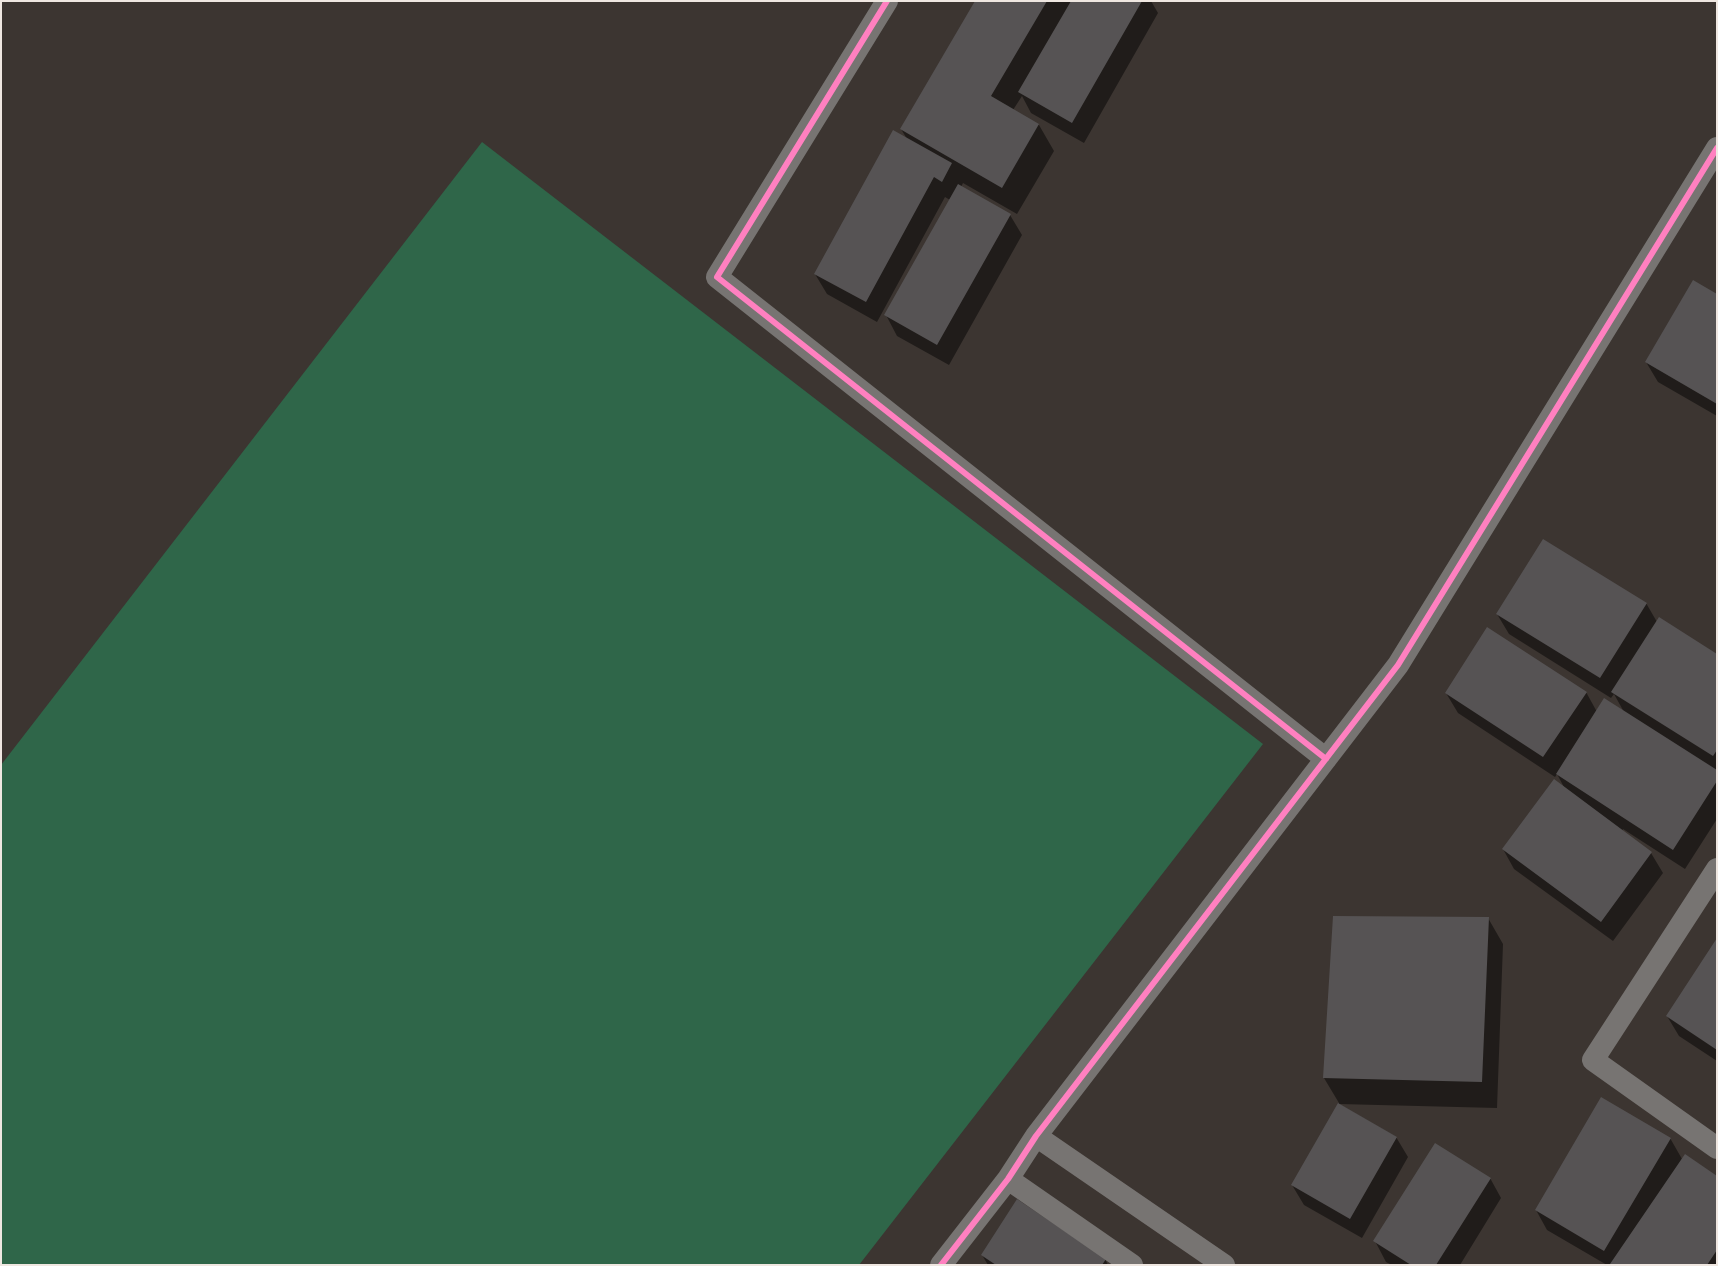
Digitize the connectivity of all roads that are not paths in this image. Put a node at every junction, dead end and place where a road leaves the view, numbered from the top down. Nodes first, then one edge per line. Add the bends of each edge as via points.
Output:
1 (887, 1) edge
2 (1717, 148) edge
3 (1326, 759) junction
4 (1717, 870) edge
5 (1036, 1136) junction
6 (1717, 1148) edge
7 (1008, 1179) junction
8 (941, 1265) edge
9 (1132, 1265) edge
10 (1224, 1265) edge

1 - 3 street via 717,277
2 - 3 street via 1398,665
3 - 5 street
4 - 6 street via 1593,1060
5 - 7 street
5 - 10 street
7 - 8 street
7 - 9 street

